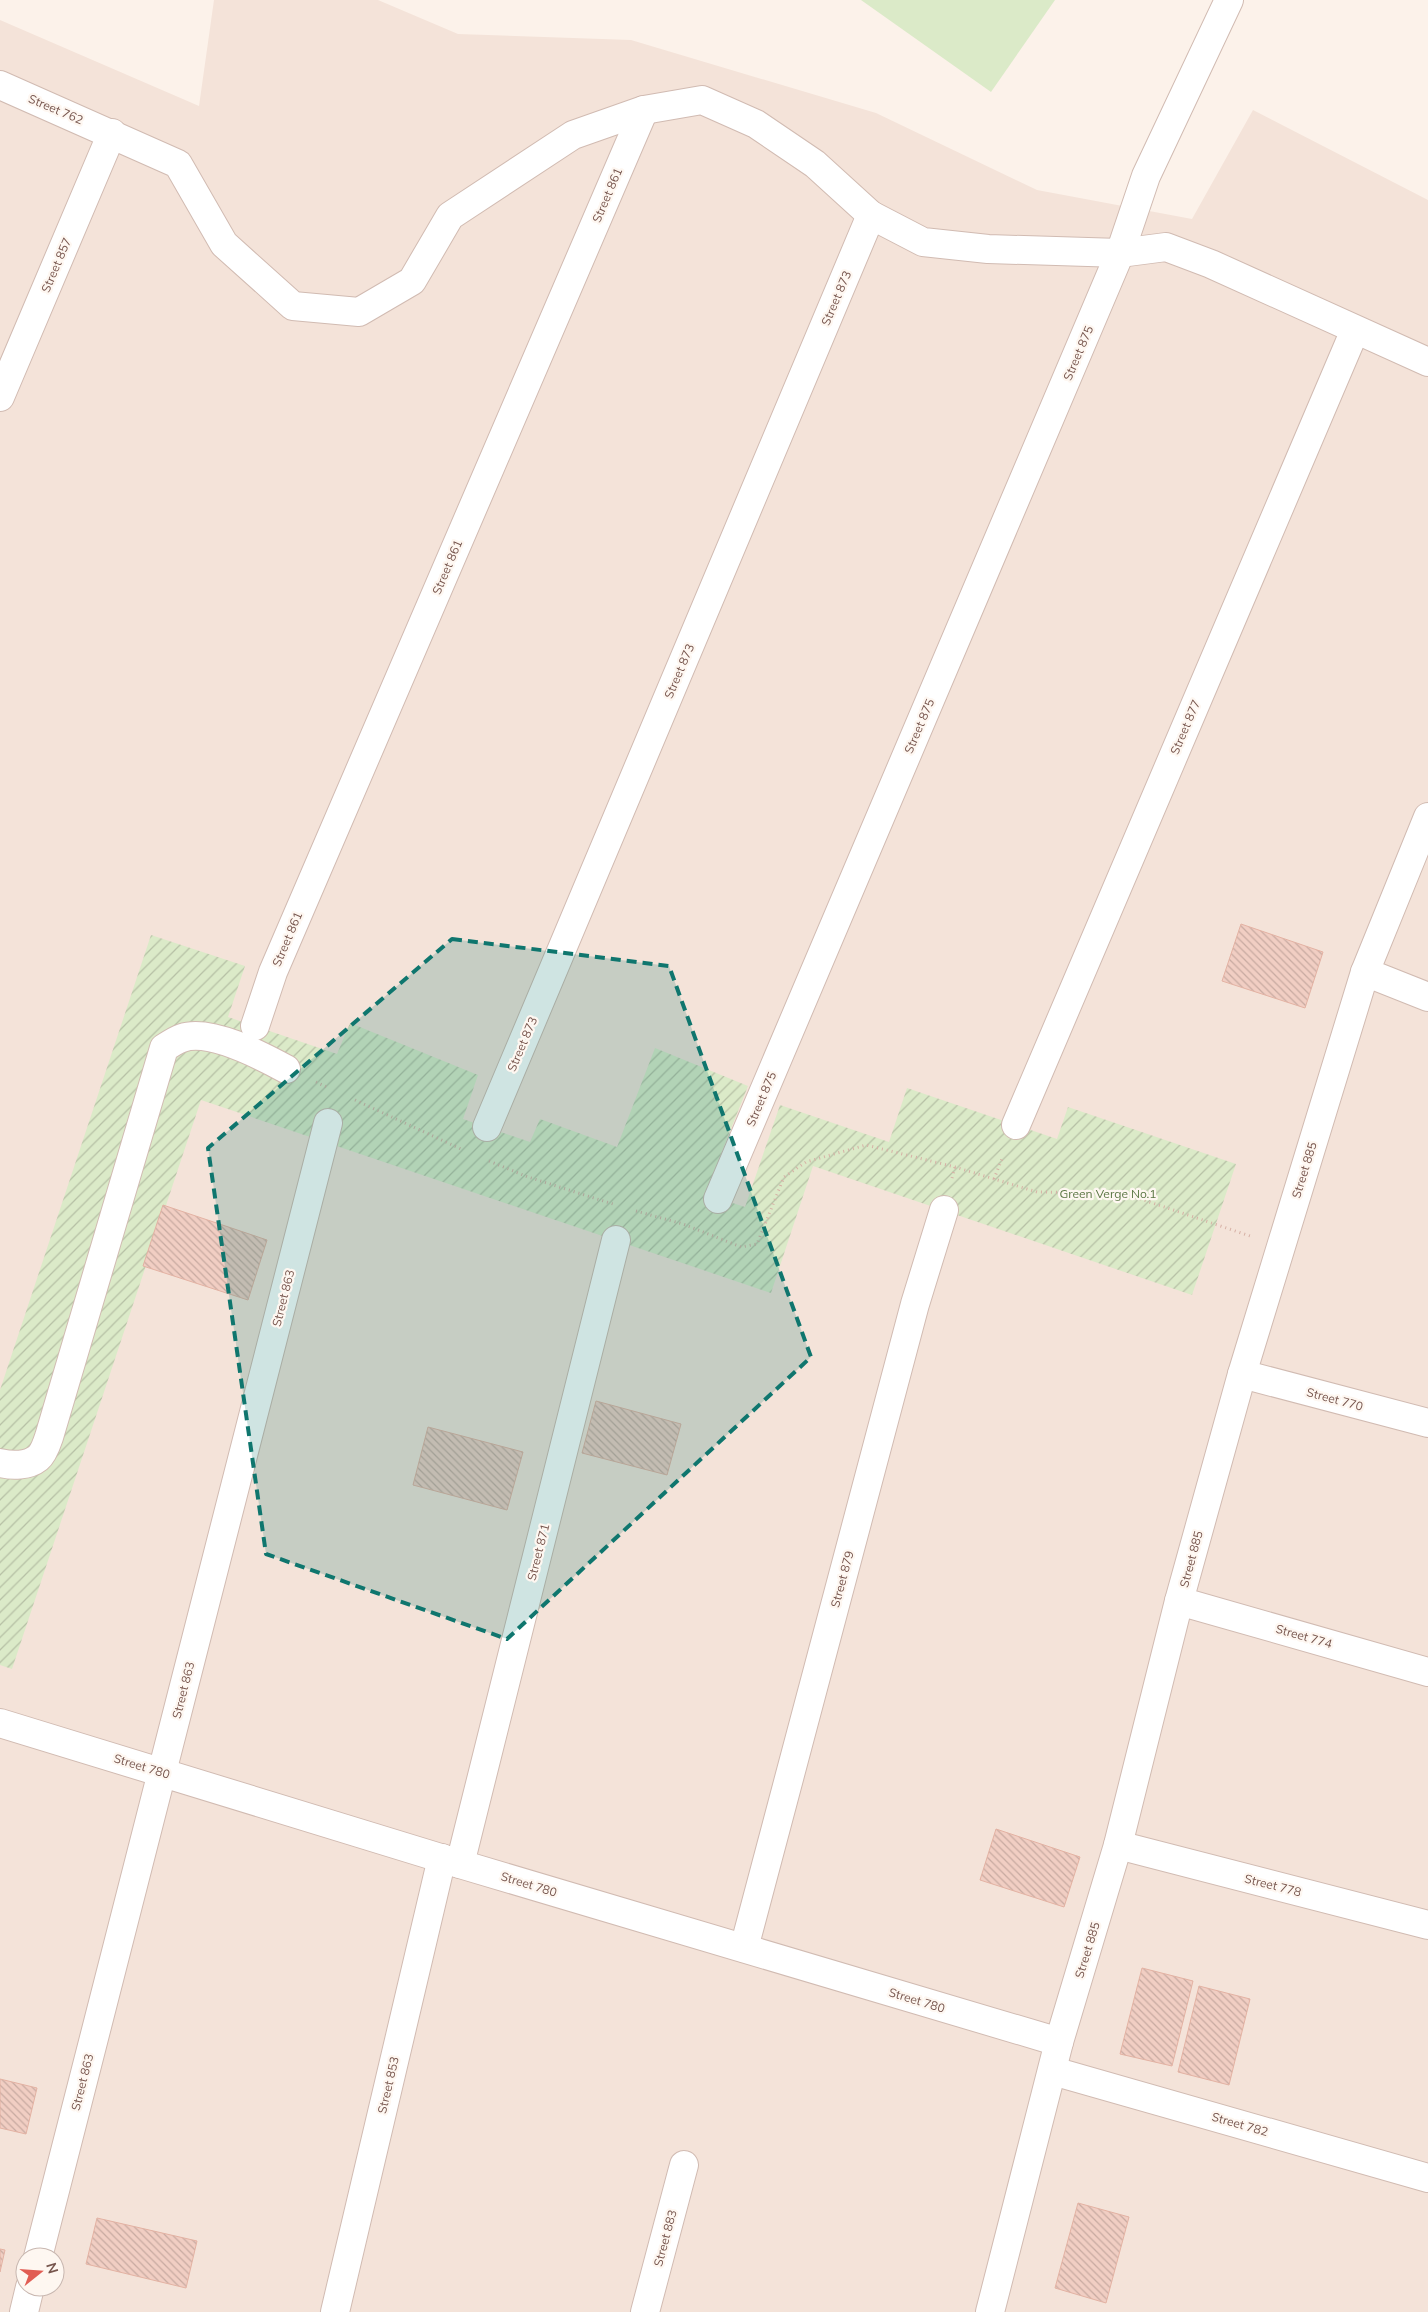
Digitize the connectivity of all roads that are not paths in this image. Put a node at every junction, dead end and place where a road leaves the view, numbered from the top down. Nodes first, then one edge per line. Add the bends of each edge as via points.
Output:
1 (1229, 0) edge
2 (0, 85) edge
3 (644, 110) junction
4 (112, 133) junction
5 (871, 215) junction
6 (1120, 253) junction
7 (1355, 330) junction
8 (1428, 362) edge
9 (0, 397) edge
10 (1428, 817) edge
11 (1365, 972) junction
12 (1428, 997) edge
13 (255, 1026) dead end
14 (286, 1069) road end
15 (328, 1123) dead end
16 (1016, 1125) dead end
17 (487, 1127) dead end
18 (718, 1198) dead end
19 (944, 1210) dead end
20 (616, 1240) dead end
21 (1242, 1374) junction
22 (1428, 1423) edge
23 (0, 1462) edge
24 (1179, 1601) junction
25 (1428, 1672) edge
26 (0, 1723) edge
27 (162, 1771) junction
28 (1118, 1845) junction
29 (451, 1861) junction
30 (1428, 1925) edge
31 (744, 1948) junction
32 (1059, 2042) junction
33 (1053, 2071) junction
34 (684, 2165) dead end
35 (1428, 2178) edge
36 (41, 2247) edge
37 (28, 2297) edge
38 (24, 2312) edge
39 (335, 2312) edge
40 (645, 2312) edge
41 (990, 2312) edge

1 - 6 street, Street 875 via 1146,176
2 - 4 street, Street 762
3 - 4 street, Street 762 via 573,135 450,216 412,281 359,312 293,306 224,244 178,164
3 - 5 street, Street 762 via 702,100 756,124 815,164
3 - 13 street, Street 861 via 277,962
4 - 9 street, Street 857
5 - 6 street, Street 762 via 923,242 988,249
5 - 17 street, Street 873
6 - 7 street, Street 762 via 1166,247 1211,264
6 - 18 street, Street 875
7 - 8 street, Street 762
7 - 16 street, Street 877
10 - 11 street, Street 885
11 - 12 street
11 - 21 street, Street 885
14 - 23 street via 247,1048 208,1037 183,1037 164,1048 50,1437 40,1457 26,1464
15 - 27 street, Street 863
19 - 31 street, Street 879 via 912,1313
20 - 29 street, Street 871
21 - 22 street, Street 770
21 - 24 street, Street 885
24 - 25 street, Street 774
24 - 28 street, Street 885
26 - 27 street, Street 780
27 - 29 street, Street 780
27 - 36 street, Street 863
28 - 30 street, Street 778
28 - 32 street, Street 885
29 - 31 street, Street 780
29 - 39 street, Street 853
31 - 32 street, Street 780
32 - 33 street, Street 885
33 - 35 street, Street 782
33 - 41 street, Street 885
34 - 40 street, Street 883
37 - 38 street

